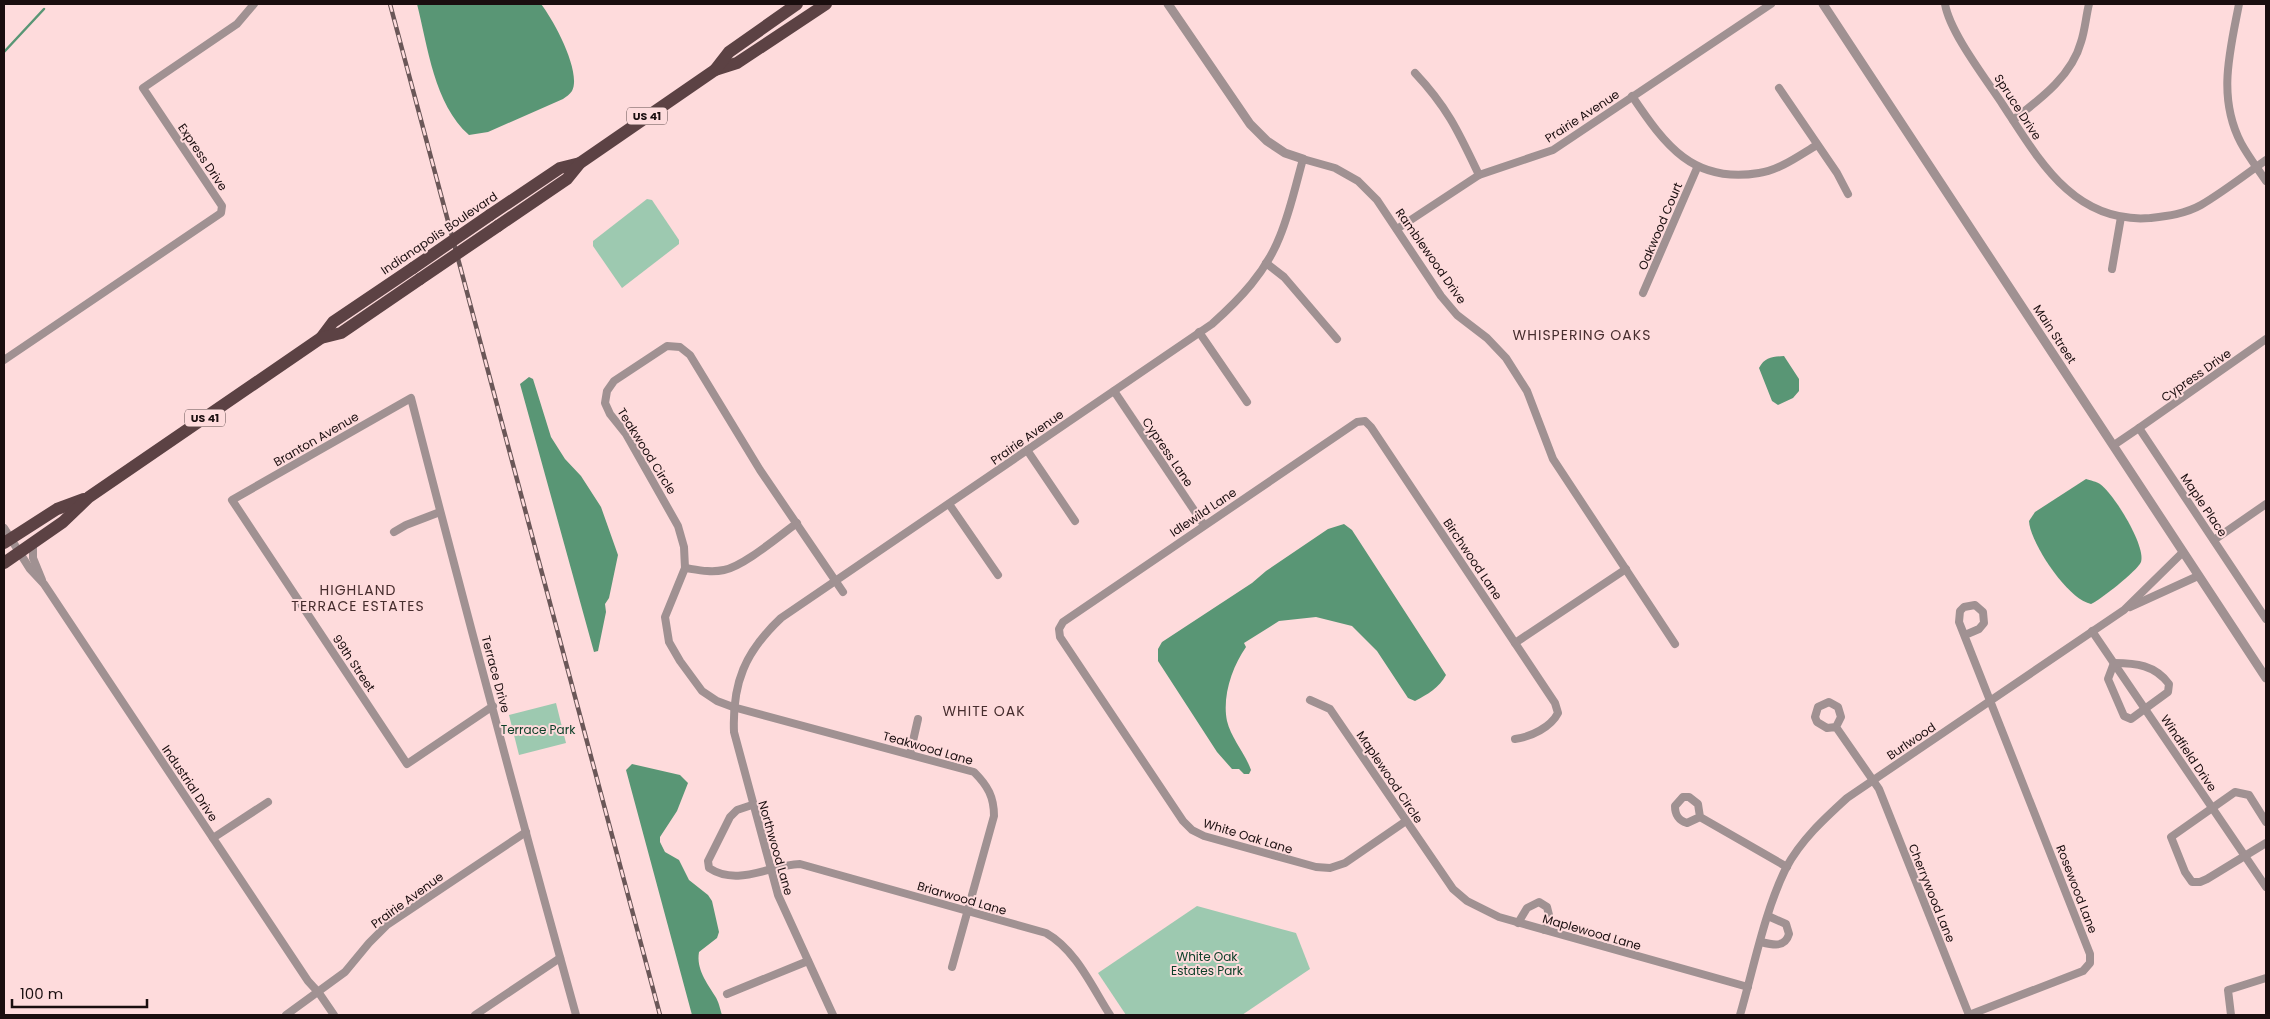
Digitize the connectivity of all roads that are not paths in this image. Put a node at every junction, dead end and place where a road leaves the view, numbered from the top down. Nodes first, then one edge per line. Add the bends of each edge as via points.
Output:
1 (254, 4) edge
2 (797, 4) edge
3 (826, 4) edge
4 (1168, 4) edge
5 (1772, 4) edge
6 (1823, 4) edge
7 (1945, 4) edge
8 (2089, 4) edge
9 (2240, 4) edge
10 (715, 70) junction
11 (1415, 73) dead end
12 (1779, 88) dead end
13 (1632, 96) junction
14 (2013, 120) junction
15 (1817, 145) junction
16 (1303, 159) junction
17 (2266, 160) edge
18 (580, 163) junction
19 (2256, 166) junction
20 (1697, 168) junction
21 (1479, 176) junction
22 (2266, 181) edge
23 (1848, 194) dead end
24 (2121, 217) junction
25 (1397, 230) junction
26 (1266, 263) junction
27 (2112, 269) dead end
28 (1644, 293) dead end
29 (1199, 332) junction
30 (321, 338) junction
31 (1337, 339) dead end
32 (2266, 339) edge
33 (4, 360) edge
34 (1114, 391) junction
35 (410, 398) joint
36 (1247, 402) dead end
37 (1365, 421) joint
38 (2139, 428) junction
39 (2114, 445) junction
40 (1027, 450) junction
41 (89, 497) junction
42 (232, 500) joint
43 (949, 504) junction
44 (2266, 504) edge
45 (440, 512) junction
46 (1075, 521) dead end
47 (797, 523) junction
48 (1204, 525) junction
49 (394, 532) dead end
50 (6, 536) edge
51 (2214, 540) junction
52 (32, 543) junction
53 (19, 552) junction
54 (2183, 552) junction
55 (4, 563) edge
56 (685, 568) junction
57 (1626, 569) junction
58 (998, 575) dead end
59 (2198, 576) junction
60 (836, 581) junction
61 (44, 584) junction
62 (843, 592) dead end
63 (2124, 610) junction
64 (2266, 618) edge
65 (1059, 629) joint
66 (2092, 632) junction
67 (1965, 635) dead end
68 (1515, 643) junction
69 (1675, 644) dead end
70 (2114, 663) junction
71 (2266, 678) edge
72 (1991, 699) junction
73 (1310, 700) dead end
74 (493, 706) junction
75 (733, 706) junction
76 (2145, 709) junction
77 (918, 719) dead end
78 (1836, 727) dead end
79 (1516, 739) dead end
80 (910, 754) junction
81 (1873, 780) junction
82 (268, 802) dead end
83 (752, 805) junction
84 (2212, 808) junction
85 (1700, 817) dead end
86 (1406, 821) junction
87 (2266, 822) edge
88 (526, 832) junction
89 (213, 838) junction
90 (2266, 843) edge
91 (2246, 857) junction
92 (1787, 867) junction
93 (770, 869) junction
94 (1443, 876) joint
95 (2266, 887) edge
96 (967, 911) junction
97 (1768, 916) junction
98 (1518, 923) junction
99 (1546, 930) junction
100 (1761, 942) junction
101 (560, 958) junction
102 (808, 961) junction
103 (952, 966) dead end
104 (2266, 978) edge
105 (1748, 987) junction
106 (319, 993) junction
107 (727, 994) dead end
108 (286, 1015) edge
109 (334, 1015) edge
110 (474, 1015) edge
111 (576, 1015) edge
112 (834, 1015) edge
113 (1110, 1015) edge
114 (1740, 1015) edge
115 (1969, 1015) edge
116 (2232, 1015) edge

1 - 33 street, Express Drive via 237,24 143,88 222,206 220,213
2 - 10 highway, Indianapolis Boulevard / US 41 via 730,52
3 - 10 highway, Indianapolis Boulevard / US 41 via 737,63
4 - 16 street, Ramblewood Drive via 1250,124 1267,142
5 - 13 street, Prairie Avenue
6 - 39 street, Main Street
7 - 14 street, Spruce Drive via 1958,35
8 - 14 street via 2081,44 2065,74 2042,98
9 - 19 street via 2227,68 2226,94 2231,119
10 - 18 highway, Indianapolis Boulevard / US 41
11 - 21 street via 1437,96 1452,119
12 - 15 street
13 - 20 street via 1675,151
13 - 21 street, Prairie Avenue via 1554,150
14 - 24 street, Spruce Drive via 2047,171 2067,192 2093,207
15 - 20 street via 1789,162 1760,173 1729,175
15 - 23 street
16 - 25 street, Ramblewood Drive via 1335,168 1358,181 1377,200
16 - 26 street, Prairie Avenue via 1280,237
17 - 19 street, Spruce Drive
18 - 30 highway, Indianapolis Boulevard / US 41, bridge via 567,179 341,333
18 - 30 highway, Indianapolis Boulevard / US 41, bridge via 560,168 490,215 333,322
19 - 22 street
19 - 24 street, Spruce Drive via 2200,205 2172,216
20 - 28 street, Oakwood Court
21 - 25 street, Prairie Avenue
24 - 27 street
25 - 57 street, Ramblewood Drive via 1440,296 1506,358 1527,391 1553,458
26 - 29 street, Prairie Avenue via 1238,301
26 - 31 street via 1284,277
29 - 34 street, Prairie Avenue
29 - 36 street
30 - 41 highway, Indianapolis Boulevard / US 41
32 - 38 street, Cypress Drive
34 - 40 street, Prairie Avenue
34 - 48 street, Cypress Lane
35 - 42 street, Branton Avenue
35 - 45 street, Terrace Drive
37 - 48 street, Idlewild Lane via 1357,422
37 - 68 street, Birchwood Lane
38 - 39 street
38 - 51 street, Maple Place
39 - 54 street, Main Street
40 - 43 street, Prairie Avenue
40 - 46 street
41 - 50 highway, Indianapolis Boulevard / US 41 via 57,509
41 - 52 highway, Indianapolis Boulevard / US 41 via 63,522
42 - 74 street, 99th Street via 407,764
43 - 58 street
43 - 60 street, Prairie Avenue
44 - 51 street
45 - 49 street
45 - 74 street, Terrace Drive
47 - 56 street via 725,570 711,572
47 - 56 street, Teakwood Circle via 760,470 690,355 680,347 667,346 614,381 607,391 605,403 678,526
47 - 60 street, Teakwood Circle
48 - 65 street, Idlewild Lane via 1063,622
50 - 53 street, Industrial Drive
51 - 64 street, Maple Place
52 - 53 highway, Indianapolis Boulevard / US 41
52 - 61 street, Industrial Drive via 33,558
53 - 55 highway, Indianapolis Boulevard / US 41
53 - 61 street, Industrial Drive
54 - 59 street, Main Street
54 - 63 street, Burlwood
56 - 75 street, Teakwood Circle via 665,617 669,642 702,690 717,701
57 - 68 street
57 - 69 street, Ramblewood Drive
59 - 63 street
59 - 71 street, Main Street
60 - 62 street, Teakwood Circle
60 - 75 street, Prairie Avenue via 781,618 764,634 738,680
61 - 89 street, Industrial Drive
63 - 66 street, Burlwood
65 - 86 street, White Oak Lane via 1065,645 1182,820 1192,830 1242,847 1330,868 1345,862
66 - 70 street, Windfield Drive
66 - 72 street, Burlwood
67 - 72 street
68 - 79 street, Birchwood Lane via 1555,703 1558,713 1554,720 1527,738
70 - 76 street, Windfield Drive
70 - 76 street via 2108,679 2124,716 2131,719
70 - 76 street via 2141,663 2169,684 2168,692
72 - 81 street, Burlwood
72 - 115 street, Rosewood Lane via 2090,954 2090,963 2083,971
73 - 86 street, Maplewood Circle via 1330,709
74 - 88 street, Terrace Drive
75 - 80 street, Teakwood Lane
75 - 83 street, Northwood Lane via 734,732
76 - 84 street, Windfield Drive
77 - 80 street
78 - 81 street, Cherrywood Lane
80 - 96 street, Teakwood Lane via 974,772 986,784 994,801 994,816
81 - 92 street, Burlwood via 1814,828
81 - 115 street, Cherrywood Lane
82 - 89 street
83 - 93 street, Northwood Lane
83 - 93 street, Briarwood Lane via 737,810 730,817 708,861 709,868 717,873 747,876
84 - 87 street via 2235,792 2244,792
84 - 91 street, Windfield Drive
84 - 91 street via 2171,837 2184,872 2192,882 2200,882
85 - 92 street
86 - 94 street, Maplewood Circle
88 - 101 street, Terrace Drive
88 - 106 street, Prairie Avenue via 387,925 345,972
89 - 106 street, Industrial Drive
90 - 91 street
91 - 95 street, Windfield Drive
92 - 97 street, Burlwood
93 - 96 street, Briarwood Lane via 800,864
93 - 102 street, Northwood Lane via 778,896
94 - 98 street, Maplewood Lane via 1467,901 1481,910
96 - 103 street, Teakwood Lane
96 - 113 street, Briarwood Lane via 1046,933 1060,940
97 - 100 street, Burlwood
97 - 100 street via 1786,924 1789,934 1779,945
98 - 99 street, Maplewood Lane
98 - 99 street via 1527,908 1539,902 1548,907
99 - 105 street, Maplewood Lane
100 - 105 street, Burlwood
101 - 110 street
101 - 111 street, Terrace Drive
102 - 107 street
102 - 112 street, Northwood Lane
104 - 116 street via 2228,990
105 - 114 street, Burlwood
106 - 108 street, Prairie Avenue
106 - 109 street, Industrial Drive

